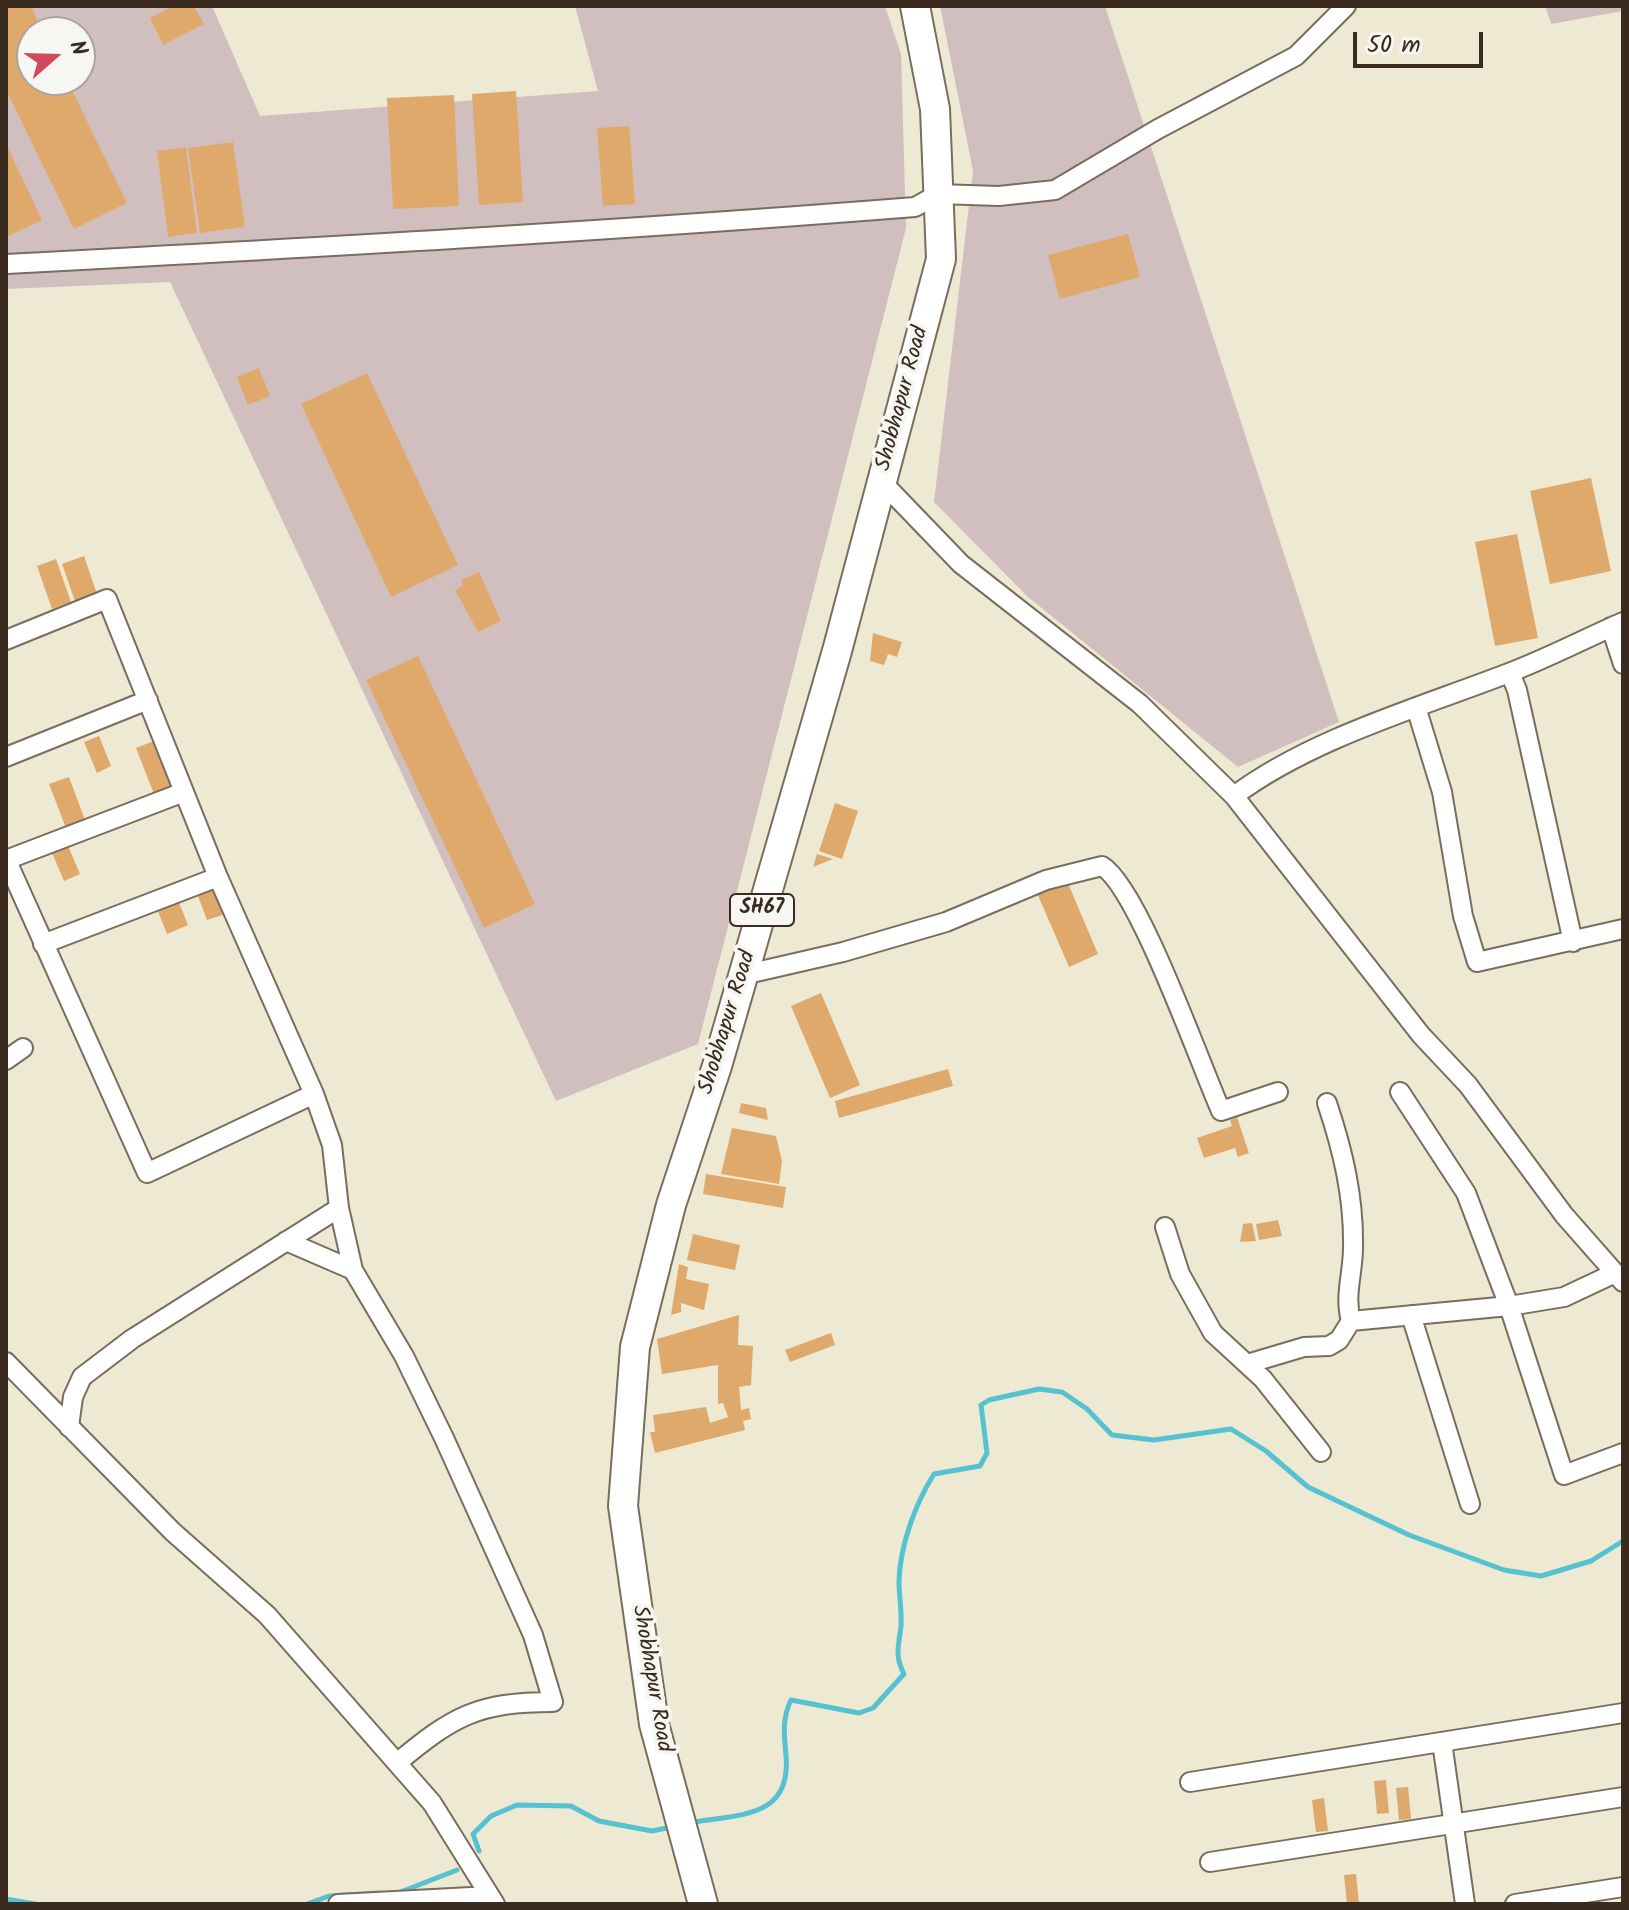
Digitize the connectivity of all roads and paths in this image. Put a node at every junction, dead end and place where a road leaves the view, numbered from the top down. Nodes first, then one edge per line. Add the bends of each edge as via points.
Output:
1 (915, 6) edge
2 (1346, 6) edge
3 (938, 194) junction
4 (6, 264) edge
5 (882, 482) junction
6 (1617, 624) edge
7 (6, 640) edge
8 (1623, 664) edge
9 (1510, 673) junction
10 (148, 700) junction
11 (1416, 707) junction
12 (6, 757) edge
13 (184, 792) junction
14 (1234, 796) junction
15 (6, 859) edge
16 (218, 877) junction
17 (1623, 929) edge
18 (1573, 942) junction
19 (43, 944) junction
20 (743, 975) junction
21 (23, 1048) dead end
22 (6, 1060) edge
23 (1278, 1092) dead end
24 (1400, 1092) dead end
25 (314, 1094) junction
26 (1327, 1103) dead end
27 (339, 1208) junction
28 (1165, 1227) dead end
29 (286, 1241) junction
30 (353, 1270) junction
31 (1619, 1278) edge
32 (1509, 1306) junction
33 (1411, 1315) junction
34 (1351, 1321) junction
35 (6, 1362) edge
36 (1247, 1364) junction
37 (69, 1427) junction
38 (1321, 1452) dead end
39 (1623, 1453) edge
40 (1470, 1504) dead end
41 (1623, 1713) edge
42 (1442, 1742) junction
43 (397, 1763) junction
44 (1190, 1782) dead end
45 (1623, 1797) edge
46 (1453, 1823) junction
47 (1210, 1862) dead end
48 (1623, 1887) edge
49 (492, 1900) edge
50 (338, 1904) edge
51 (703, 1904) edge
52 (1465, 1904) edge
53 (1515, 1904) edge

1 - 3 main road, Shobhapur Road / SH67 via 935,109
2 - 3 street via 1296,56 1055,190 999,196
3 - 4 street via 915,207 841,213 443,242
3 - 5 main road, Shobhapur Road / SH67 via 941,259
5 - 14 street via 961,564 1140,704
5 - 20 main road, Shobhapur Road / SH67
6 - 8 street
6 - 9 street
7 - 10 street via 107,599
9 - 11 street
9 - 18 street
10 - 12 street
10 - 13 street
11 - 14 street via 1323,747
11 - 18 street via 1442,792 1463,916 1477,962
13 - 15 street
13 - 16 street
14 - 31 street
15 - 19 street
16 - 19 street
16 - 25 street
17 - 18 street
19 - 25 street via 147,1173
20 - 23 street via 946,922 1046,880 1102,866 1123,890 1149,941 1221,1111
20 - 51 main road, Shobhapur Road / SH67 via 671,1205 635,1347 623,1506 654,1724
21 - 22 street
24 - 32 street via 1466,1193
25 - 27 street via 332,1145
26 - 34 street via 1349,1185
27 - 29 street
27 - 30 street
28 - 36 street via 1195,1305 1213,1333
29 - 30 street
29 - 37 street via 82,1377
30 - 43 street via 444,1438 533,1635 553,1702 480,1707 437,1729
31 - 32 street via 1564,1297
32 - 33 street
32 - 39 street via 1564,1475
33 - 34 street
33 - 40 street
34 - 36 street via 1329,1346 1304,1347
35 - 37 street
36 - 38 street
37 - 43 street via 173,1532 267,1615
41 - 42 street
42 - 44 street
42 - 46 street
43 - 49 street via 432,1803
45 - 46 street
46 - 47 street
46 - 52 street
48 - 53 street
49 - 50 street

